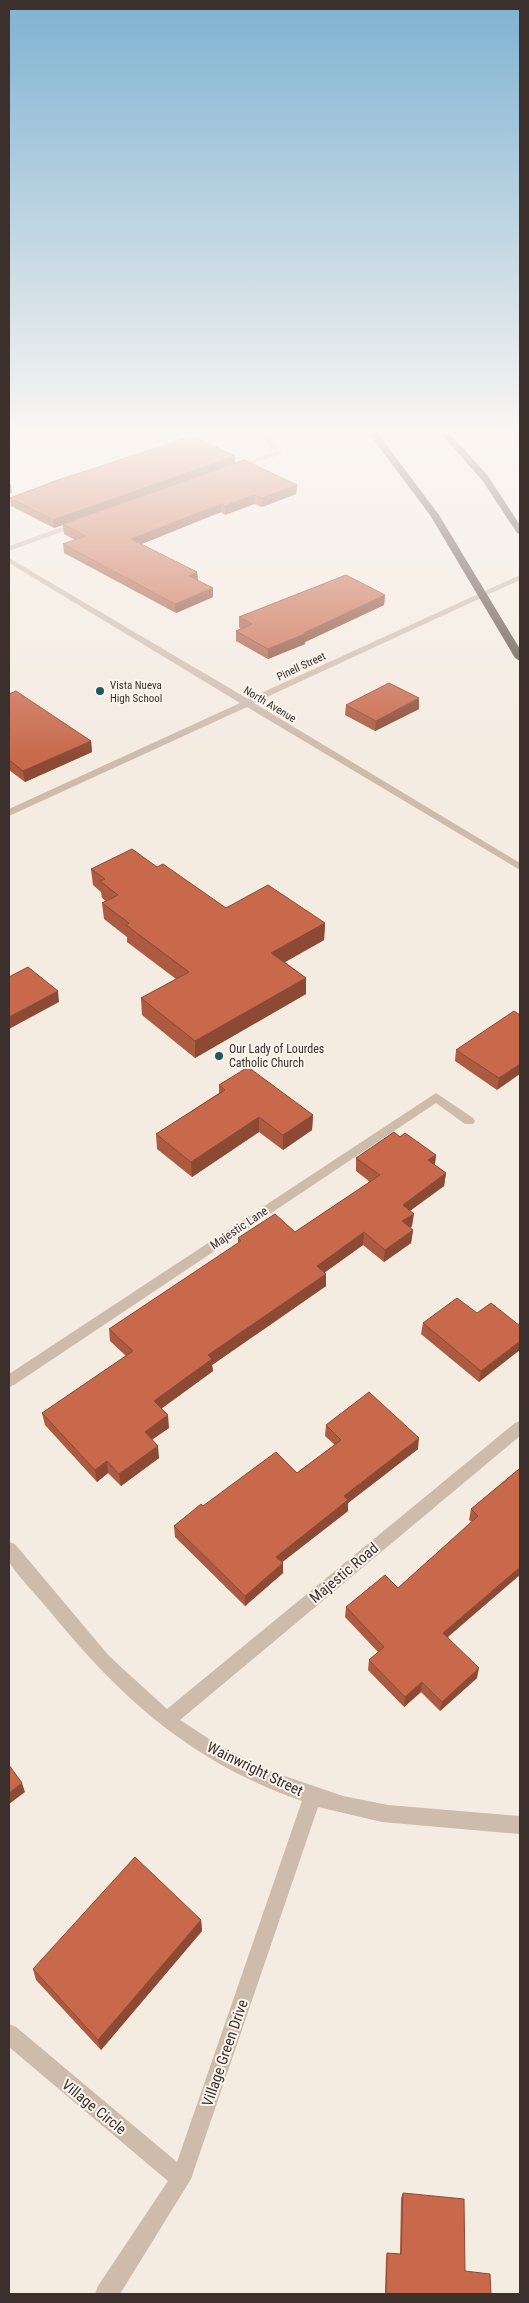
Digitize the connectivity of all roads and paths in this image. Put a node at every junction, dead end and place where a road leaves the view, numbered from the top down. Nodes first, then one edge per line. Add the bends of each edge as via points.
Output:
1 (27, 542) edge
2 (453, 542) edge
3 (9, 549) edge
4 (9, 560) edge
5 (520, 577) edge
6 (520, 658) edge
7 (247, 704) junction
8 (9, 814) edge
9 (520, 867) edge
10 (469, 1121) dead end
11 (9, 1381) edge
12 (520, 1426) edge
13 (9, 1549) edge
14 (167, 1720) junction
15 (313, 1796) junction
16 (520, 1825) edge
17 (9, 2034) edge
18 (181, 2179) junction
19 (106, 2294) edge

1 - 3 street
2 - 6 highway
4 - 7 street, North Avenue
5 - 7 street, Pinell Street
7 - 8 street, Pinell Street
7 - 9 street, North Avenue
10 - 11 street, Majestic Lane via 436,1097
12 - 14 street, Majestic Road
13 - 14 street, Wainwright Street via 92,1649
14 - 15 street, Wainwright Street via 215,1752
15 - 16 street, Wainwright Street via 371,1812
15 - 18 street, Village Green Drive
17 - 18 street, Village Circle
18 - 19 street, Village Green Drive

